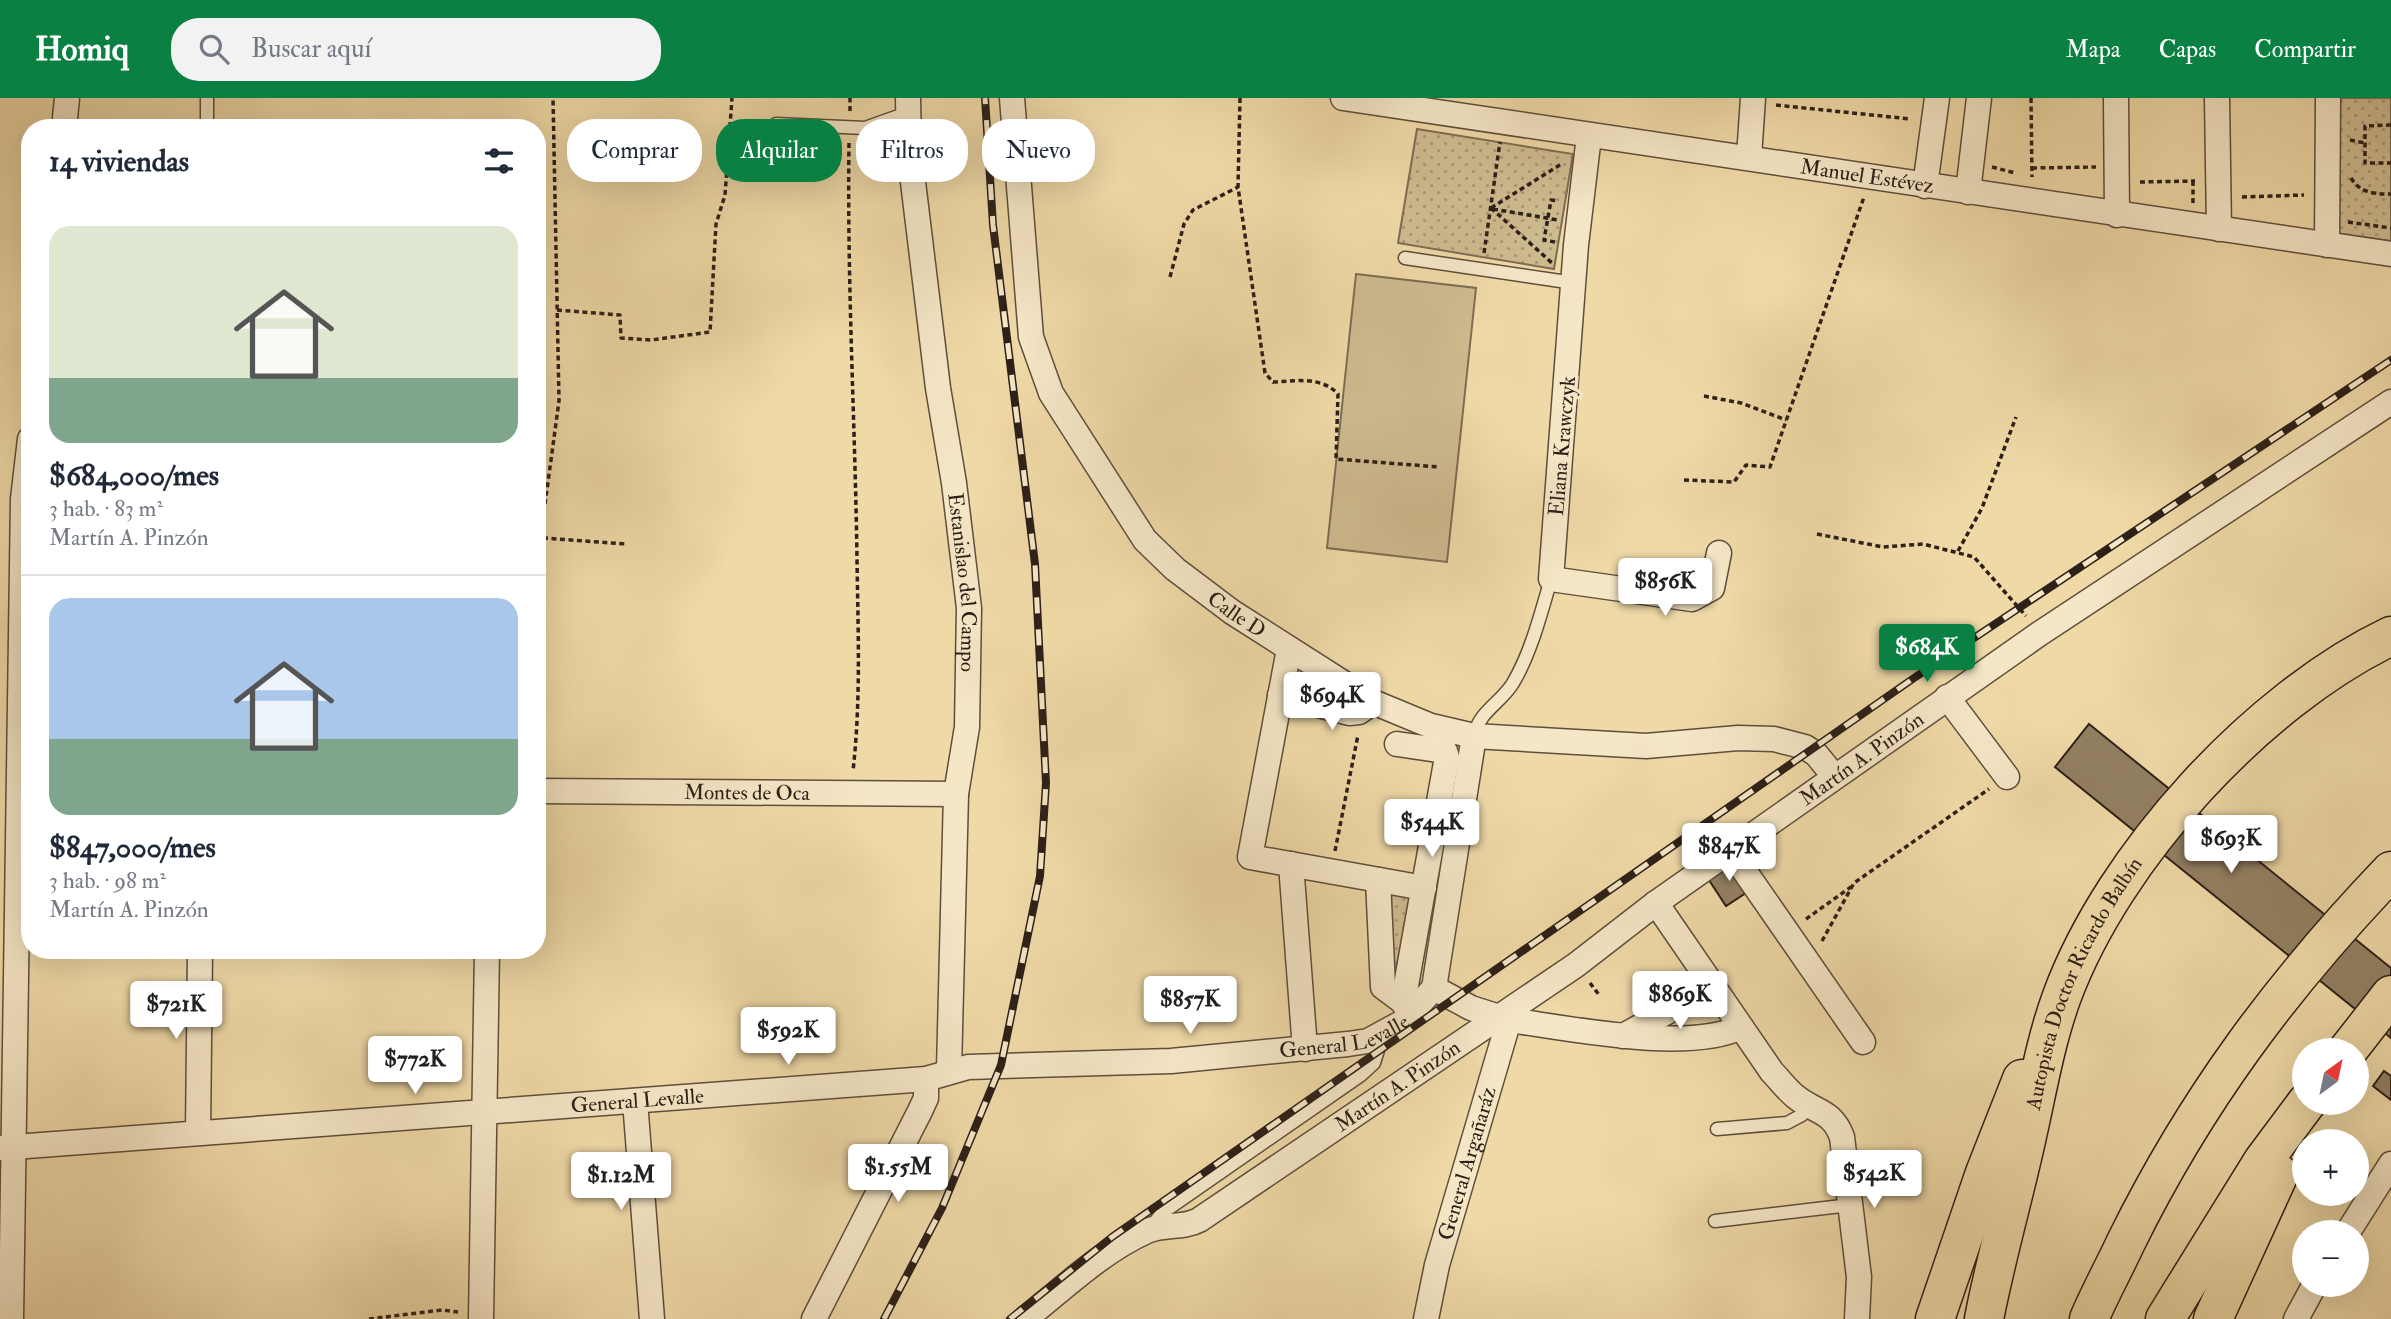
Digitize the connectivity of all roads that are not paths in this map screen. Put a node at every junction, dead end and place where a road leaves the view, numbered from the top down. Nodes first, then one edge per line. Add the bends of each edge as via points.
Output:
1 (67, 98) edge
2 (207, 98) edge
3 (1012, 98) edge
4 (1343, 98) edge
5 (1979, 98) edge
6 (2116, 98) edge
7 (2217, 98) edge
8 (2328, 98) edge
9 (1753, 100) edge
10 (907, 105) edge
11 (1464, 107) edge
12 (1936, 110) edge
13 (65, 119) edge
14 (207, 119) edge
15 (842, 127) edge
16 (1588, 141) junction
17 (1749, 157) junction
18 (1925, 186) junction
19 (1968, 192) junction
20 (2117, 215) junction
21 (2219, 229) junction
22 (2327, 245) junction
23 (2391, 254) edge
24 (1405, 258) dead end
25 (1574, 283) junction
26 (2391, 402) edge
27 (1719, 553) dead end
28 (1551, 579) junction
29 (21, 581) edge
30 (2391, 636) edge
31 (1289, 649) junction
32 (1280, 695) junction
33 (1947, 697) junction
34 (1363, 707) junction
35 (1474, 736) junction
36 (1397, 744) dead end
37 (1834, 776) junction
38 (2007, 776) road end
39 (16, 787) edge
40 (546, 791) edge
41 (956, 794) junction
42 (1730, 850) junction
43 (1292, 864) junction
44 (2391, 871) edge
45 (1378, 880) junction
46 (1423, 888) junction
47 (1656, 903) junction
48 (200, 959) edge
49 (487, 959) edge
50 (1709, 981) junction
51 (1434, 988) junction
52 (2062, 995) junction
53 (2391, 995) edge
54 (1406, 1008) junction
55 (1503, 1018) junction
56 (1741, 1027) junction
57 (1382, 1034) junction
58 (1623, 1036) junction
59 (2357, 1038) edge
60 (1863, 1042) dead end
61 (1305, 1049) junction
62 (949, 1070) junction
63 (926, 1079) junction
64 (635, 1101) junction
65 (1806, 1103) junction
66 (483, 1114) junction
67 (2297, 1115) edge
68 (2308, 1115) edge
69 (1717, 1129) dead end
70 (198, 1132) junction
71 (7, 1148) edge
72 (2387, 1179) edge
73 (1850, 1205) junction
74 (2356, 1220) edge
75 (1715, 1221) dead end
76 (1148, 1230) junction
77 (2308, 1297) edge
78 (481, 1317) edge
79 (11, 1319) edge
80 (652, 1319) edge
81 (814, 1319) edge
82 (1025, 1319) edge
83 (1426, 1319) edge
84 (1857, 1319) edge
85 (1935, 1319) edge
86 (1984, 1319) edge
87 (2090, 1319) edge
88 (2165, 1319) edge
89 (2213, 1319) edge
90 (2296, 1319) edge

1 - 13 street
2 - 14 lane
3 - 31 street, Calle D via 1031,337 1051,393 1145,540 1175,569
4 - 11 street, Manuel Estévez
5 - 19 street
6 - 20 street
7 - 21 street
8 - 22 street
9 - 17 street
10 - 15 lane via 864,128
10 - 41 street, Estanislao del Campo via 938,388 969,608 967,727
11 - 16 street, Manuel Estévez via 1503,123
12 - 18 street
16 - 17 street, Manuel Estévez
16 - 25 street, Eliana Krawczyk
17 - 18 street, Manuel Estévez
18 - 19 street, Manuel Estévez
19 - 20 street, Manuel Estévez
20 - 21 street, Manuel Estévez
21 - 22 street, Manuel Estévez
22 - 23 street, Manuel Estévez
24 - 25 lane
25 - 28 street, Eliana Krawczyk
26 - 33 street, Martín A. Pinzón
27 - 28 street via 1712,588 1692,599
28 - 35 lane, Eliana Krawczyk via 1512,686 1476,724
29 - 39 street
30 - 52 highway, Autopista Doctor Ricardo Balbín via 2301,691 2194,790 2109,902
31 - 32 street
31 - 34 street, Calle D
32 - 34 street
32 - 43 street via 1250,857
33 - 37 street, Martín A. Pinzón
33 - 38 street
34 - 35 street, Calle D
35 - 37 street, Calle D via 1646,746 1774,739 1805,747
35 - 51 street
36 - 46 street via 1445,751 1447,757
37 - 42 street, Martín A. Pinzón
39 - 71 street
40 - 41 street, Montes de Oca
41 - 62 street, Estanislao del Campo
42 - 47 street, Martín A. Pinzón
42 - 60 street
43 - 45 street
43 - 61 street
44 - 87 highway via 2263,1017 2211,1090 2152,1190
45 - 46 street
45 - 54 street via 1383,987
46 - 54 street
47 - 50 street
47 - 55 street, Martín A. Pinzón
48 - 70 street
49 - 66 street
50 - 56 street
50 - 58 street
51 - 54 street, General Levalle
51 - 55 street
52 - 85 highway via 2000,1130
52 - 86 highway, Autopista Doctor Ricardo Balbín
53 - 59 highway
54 - 57 street, General Levalle
55 - 58 street
55 - 76 street, Martín A. Pinzón via 1189,1226
55 - 83 street, General Argañaráz
56 - 58 street via 1728,1034
56 - 65 street via 1772,1072
57 - 61 street, General Levalle via 1368,1041
57 - 76 lane via 1374,1063 1361,1075 1162,1213
61 - 62 street, General Levalle
62 - 63 street, General Levalle
63 - 64 street, General Levalle
63 - 81 street via 926,1098 920,1111
64 - 66 street, General Levalle
64 - 80 street
65 - 69 lane via 1797,1120
65 - 73 street via 1831,1117 1842,1137
66 - 70 street, General Levalle
66 - 78 street
67 - 88 highway via 2263,1161
68 - 89 highway
70 - 71 street, General Levalle
71 - 79 street
72 - 74 street
73 - 75 lane
73 - 84 street via 1860,1277
76 - 82 street via 1091,1266
77 - 90 street

